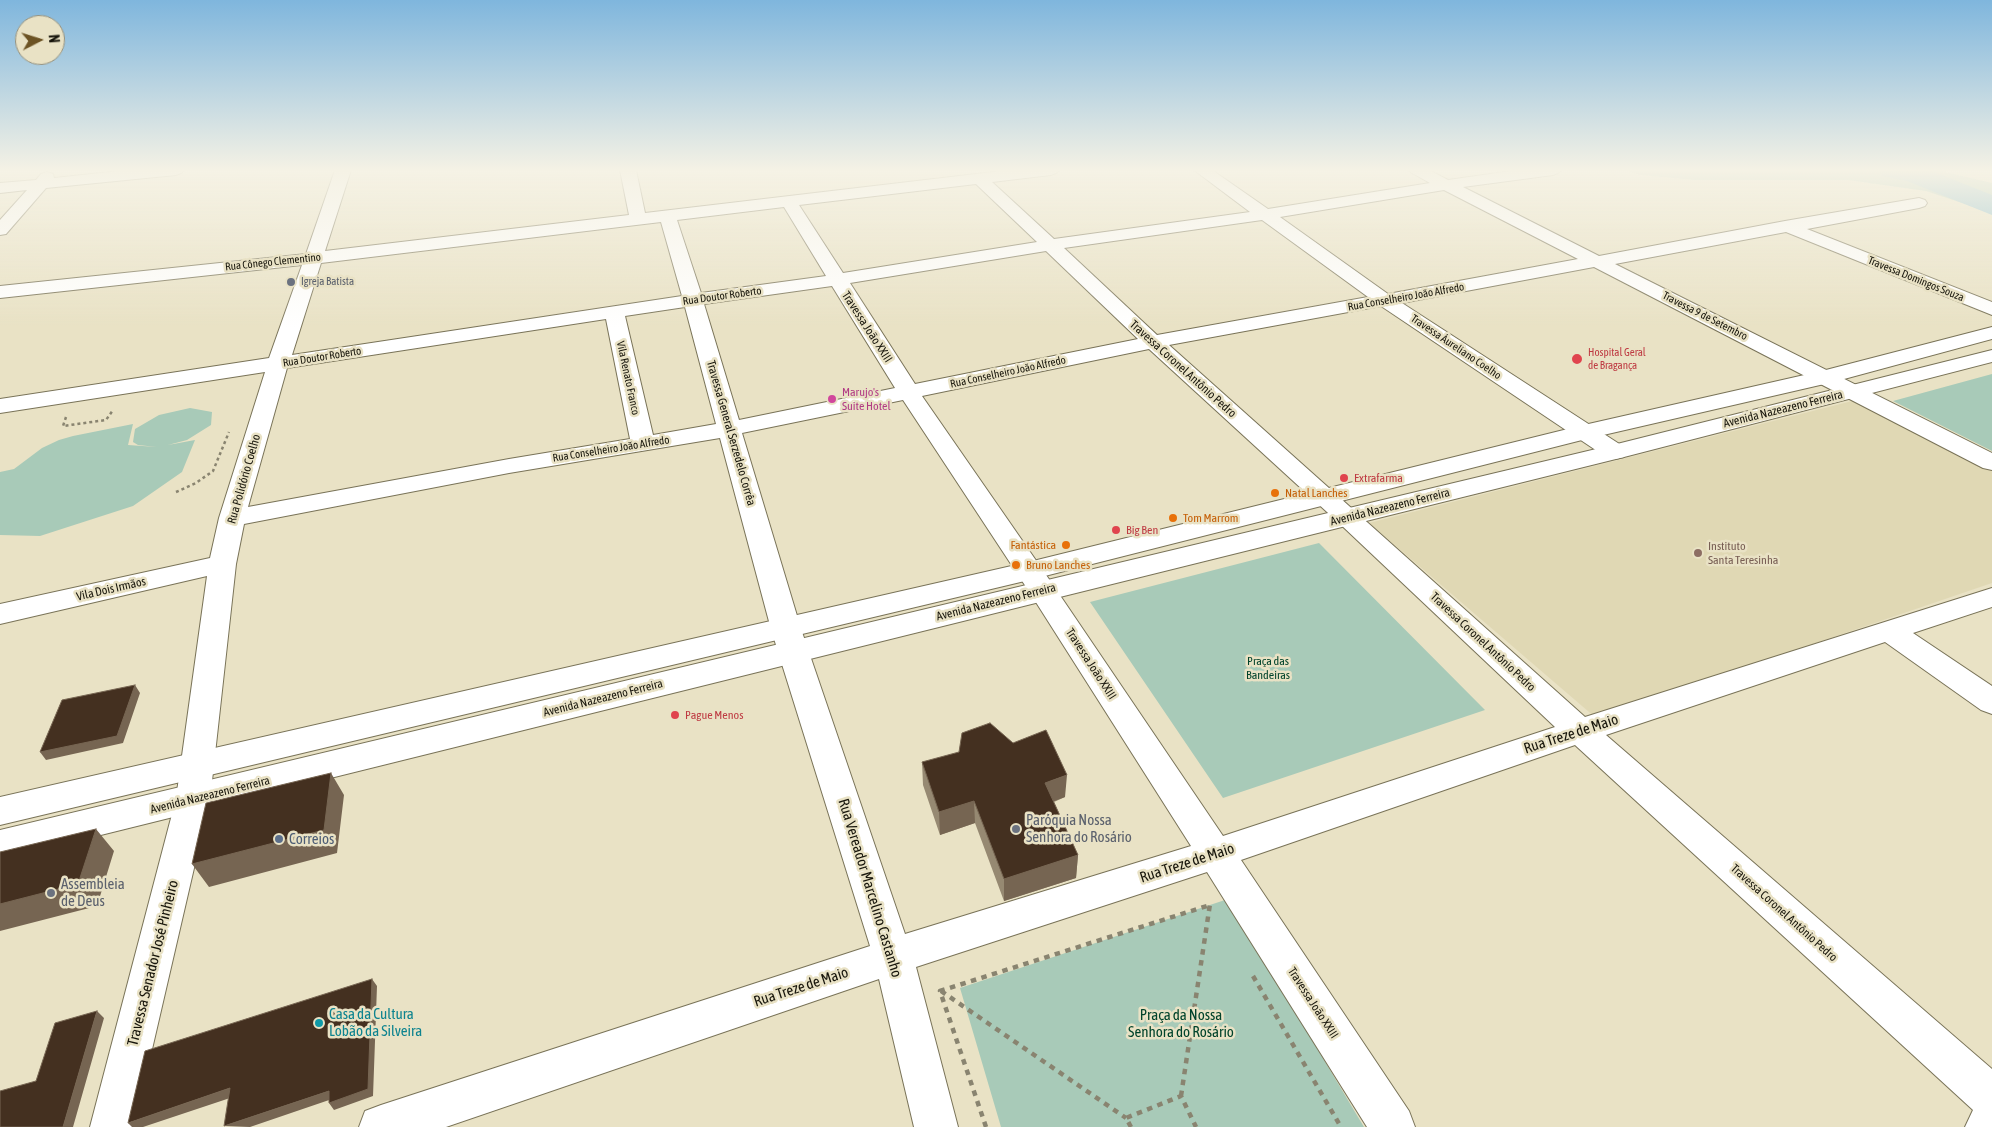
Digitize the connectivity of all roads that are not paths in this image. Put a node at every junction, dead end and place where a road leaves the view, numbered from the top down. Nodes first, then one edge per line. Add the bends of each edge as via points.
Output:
1 (326, 223) edge
2 (608, 223) edge
3 (669, 223) edge
4 (801, 223) edge
5 (1027, 223) edge
6 (1210, 223) edge
7 (1275, 223) edge
8 (1520, 223) edge
9 (1805, 223) edge
10 (1785, 226) junction
11 (1051, 245) junction
12 (315, 258) junction
13 (1599, 262) junction
14 (836, 280) junction
15 (7, 292) edge
16 (693, 300) junction
17 (1386, 300) junction
18 (0, 308) edge
19 (1992, 310) edge
20 (614, 312) junction
21 (1992, 334) edge
22 (1153, 342) junction
23 (1992, 356) edge
24 (278, 364) junction
25 (1825, 377) junction
26 (1854, 391) junction
27 (909, 393) junction
28 (0, 406) edge
29 (730, 429) junction
30 (1584, 432) junction
31 (643, 443) junction
32 (1615, 452) junction
33 (1992, 463) edge
34 (1336, 507) junction
35 (232, 518) junction
36 (222, 564) junction
37 (1036, 581) junction
38 (1992, 597) edge
39 (0, 614) edge
40 (1888, 630) junction
41 (790, 640) junction
42 (1992, 702) edge
43 (1580, 731) junction
44 (195, 782) junction
45 (0, 812) edge
46 (0, 845) edge
47 (1199, 860) junction
48 (893, 956) junction
49 (1992, 1098) edge
50 (1992, 1123) edge
51 (112, 1127) edge
52 (380, 1127) edge
53 (936, 1127) edge
54 (1393, 1127) edge
55 (1987, 1127) edge

1 - 12 street, Rua Polidório Coelho
2 - 12 street, Rua Cônego Clementino
3 - 16 street, Travessa General Serzedelo Corrêa
4 - 14 street, Travessa João XXIII
5 - 11 street, Travessa Coronel Antônio Pedro
6 - 11 street, Rua Doutor Roberto
7 - 17 street, Travessa Áureliano Coelho
8 - 13 street, Travessa 9 de Setembro
9 - 10 street, Rua Conselheiro João Alfredo
10 - 13 street, Rua Conselheiro João Alfredo
10 - 19 street, Travessa Domingos Souza
11 - 14 street, Rua Doutor Roberto
11 - 22 street, Travessa Coronel Antônio Pedro
12 - 15 street, Rua Cônego Clementino
12 - 24 street, Rua Polidório Coelho
13 - 17 street, Rua Conselheiro João Alfredo
13 - 25 street, Travessa 9 de Setembro
14 - 16 street, Rua Doutor Roberto
14 - 27 street, Travessa João XXIII
15 - 18 street
16 - 20 street, Rua Doutor Roberto
16 - 29 street, Travessa General Serzedelo Corrêa
17 - 22 street, Rua Conselheiro João Alfredo
17 - 30 street, Travessa Áureliano Coelho
20 - 24 street, Rua Doutor Roberto
20 - 31 street, Vila Renato Franco
21 - 25 street, Avenida Nazeazeno Ferreira
22 - 27 street, Rua Conselheiro João Alfredo
22 - 34 street, Travessa Coronel Antônio Pedro
23 - 26 street, Avenida Nazeazeno Ferreira
24 - 28 street, Rua Doutor Roberto
24 - 35 street, Rua Polidório Coelho
25 - 26 street, Travessa 9 de Setembro
25 - 30 street, Avenida Nazeazeno Ferreira
26 - 32 street, Avenida Nazeazeno Ferreira
26 - 33 street, Travessa 9 de Setembro
27 - 29 street, Rua Conselheiro João Alfredo
27 - 37 street, Travessa João XXIII
29 - 31 street, Rua Conselheiro João Alfredo
29 - 41 street, Travessa General Serzedelo Corrêa
30 - 32 street, Travessa Áureliano Coelho
30 - 34 street, Avenida Nazeazeno Ferreira
31 - 35 street, Rua Conselheiro João Alfredo
32 - 34 street, Avenida Nazeazeno Ferreira
34 - 37 street, Avenida Nazeazeno Ferreira
34 - 43 street, Travessa Coronel Antônio Pedro
35 - 36 street, Rua Polidório Coelho
36 - 39 street, Vila Dois Irmãos
36 - 44 street, Rua Polidório Coelho
37 - 41 street, Avenida Nazeazeno Ferreira
37 - 47 street, Travessa João XXIII
38 - 40 street, Rua Treze de Maio
40 - 42 street
40 - 43 street, Rua Treze de Maio
41 - 44 street, Avenida Nazeazeno Ferreira
41 - 48 street, Rua Vereador Marcelino Castanho
43 - 47 street, Rua Treze de Maio
43 - 49 street, Travessa Coronel Antônio Pedro
44 - 45 street, Avenida Nazeazeno Ferreira
44 - 46 street, Avenida Nazeazeno Ferreira
44 - 51 street, Travessa Senador José Pinheiro
47 - 48 street, Rua Treze de Maio
47 - 54 street, Travessa João XXIII via 1232,877
48 - 52 street, Rua Treze de Maio
48 - 53 street, Rua Vereador Marcelino Castanho
50 - 55 street

